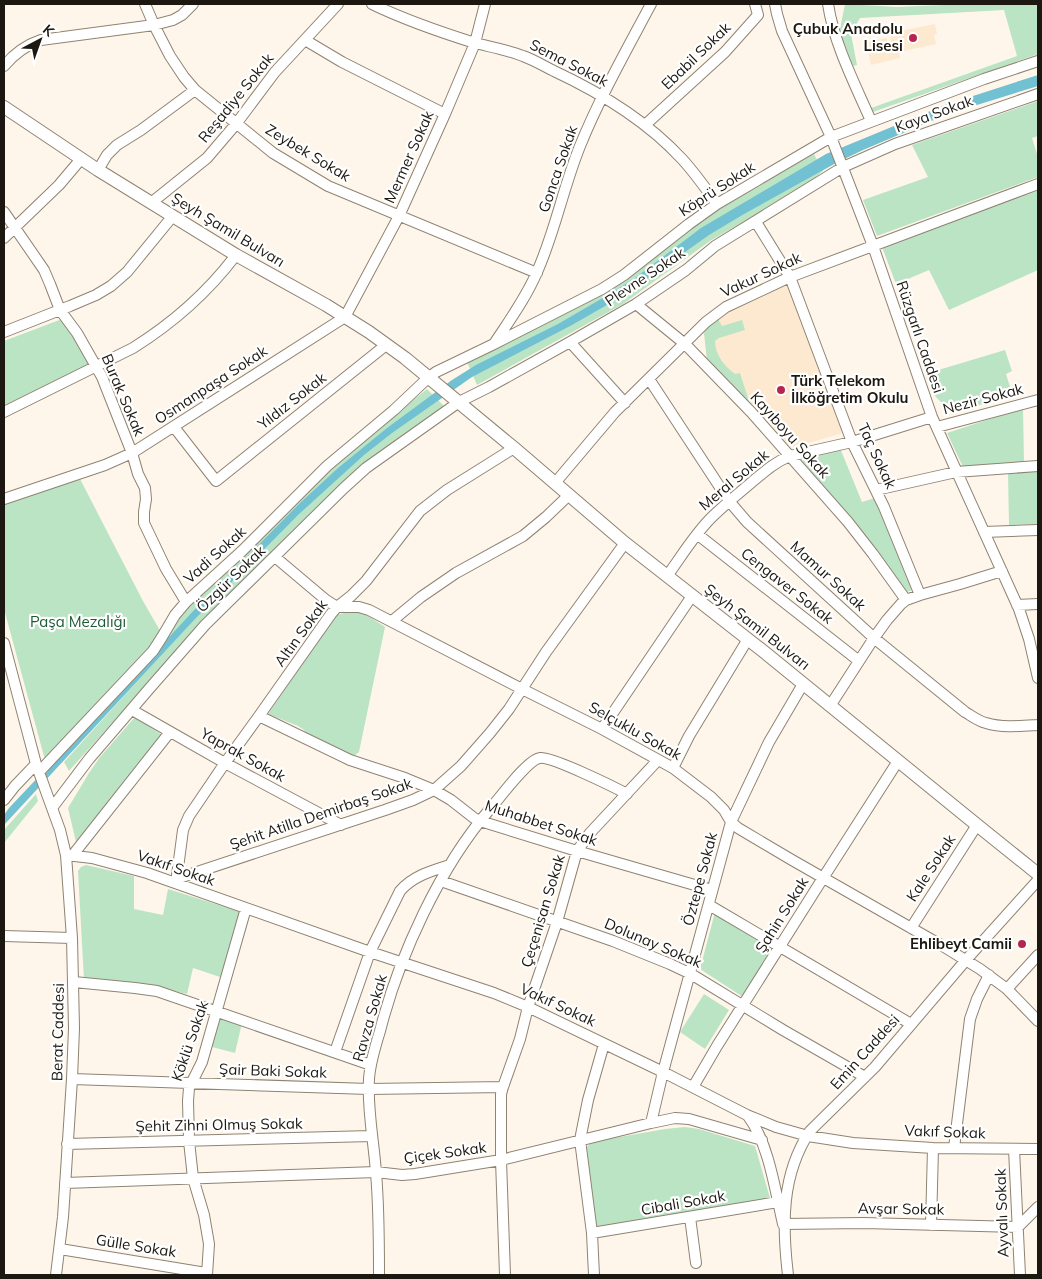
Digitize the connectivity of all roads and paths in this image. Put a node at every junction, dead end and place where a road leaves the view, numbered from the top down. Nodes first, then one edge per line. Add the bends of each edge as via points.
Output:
1 (145, 4) edge
2 (193, 4) edge
3 (338, 4) edge
4 (372, 4) edge
5 (485, 4) edge
6 (651, 4) edge
7 (755, 4) edge
8 (828, 4) edge
9 (776, 9) edge
10 (758, 15) junction
11 (154, 25) junction
12 (305, 40) junction
13 (475, 43) junction
14 (1038, 61) edge
15 (4, 66) edge
16 (195, 90) junction
17 (1038, 94) edge
18 (602, 95) junction
19 (4, 107) edge
20 (445, 114) junction
21 (871, 121) junction
22 (236, 124) junction
23 (645, 125) junction
24 (831, 137) junction
25 (81, 159) junction
26 (842, 166) junction
27 (98, 170) junction
28 (1038, 184) edge
29 (150, 203) junction
30 (718, 204) junction
31 (4, 212) edge
32 (398, 216) junction
33 (172, 217) junction
34 (756, 222) junction
35 (15, 228) junction
36 (4, 238) edge
37 (873, 246) junction
38 (236, 255) junction
39 (537, 273) junction
40 (790, 276) junction
41 (636, 304) junction
42 (60, 310) junction
43 (345, 317) junction
44 (4, 332) edge
45 (570, 342) junction
46 (494, 344) junction
47 (684, 344) junction
48 (386, 345) junction
49 (96, 367) junction
50 (649, 379) junction
51 (432, 380) junction
52 (1038, 400) edge
53 (459, 402) junction
54 (625, 403) junction
55 (4, 412) edge
56 (932, 417) junction
57 (174, 427) junction
58 (937, 427) junction
59 (852, 442) junction
60 (514, 448) junction
61 (132, 453) junction
62 (790, 456) junction
63 (1038, 466) edge
64 (956, 472) junction
65 (556, 483) junction
66 (876, 490) junction
67 (569, 495) junction
68 (4, 499) edge
69 (729, 501) junction
70 (1038, 530) edge
71 (984, 532) junction
72 (698, 534) junction
73 (625, 543) junction
74 (275, 557) junction
75 (1002, 571) junction
76 (667, 576) junction
77 (920, 594) junction
78 (692, 596) junction
79 (906, 600) junction
80 (186, 602) junction
81 (1038, 604) edge
82 (1017, 605) junction
83 (337, 607) junction
84 (392, 622) junction
85 (874, 638) junction
86 (748, 639) junction
87 (4, 643) edge
88 (859, 661) junction
89 (1038, 678) edge
90 (803, 684) junction
91 (522, 689) junction
92 (830, 706) junction
93 (132, 710) junction
94 (260, 716) junction
95 (1038, 725) edge
96 (602, 729) junction
97 (170, 732) junction
98 (658, 760) junction
99 (898, 761) junction
100 (225, 763) junction
101 (37, 768) junction
102 (673, 768) junction
103 (434, 790) junction
104 (627, 794) junction
105 (4, 800) edge
106 (52, 808) junction
107 (480, 820) junction
108 (731, 822) junction
109 (341, 825) junction
110 (976, 825) junction
111 (577, 851) junction
112 (69, 855) junction
113 (450, 865) junction
114 (1038, 874) edge
115 (823, 878) junction
116 (441, 880) junction
117 (1038, 880) edge
118 (176, 881) junction
119 (712, 890) junction
120 (708, 904) junction
121 (246, 908) junction
122 (557, 922) junction
123 (911, 928) junction
124 (4, 936) edge
125 (72, 938) junction
126 (780, 946) junction
127 (370, 952) junction
128 (1038, 955) edge
129 (966, 960) junction
130 (402, 962) junction
131 (691, 974) junction
132 (989, 975) junction
133 (74, 982) junction
134 (1007, 989) junction
135 (742, 1006) junction
136 (528, 1007) junction
137 (216, 1011) junction
138 (1038, 1021) edge
139 (911, 1024) junction
140 (604, 1044) junction
141 (334, 1052) junction
142 (371, 1065) junction
143 (663, 1072) junction
144 (865, 1077) junction
145 (72, 1079) junction
146 (190, 1083) junction
147 (503, 1087) junction
148 (692, 1087) junction
149 (368, 1089) junction
150 (747, 1115) junction
151 (651, 1123) junction
152 (372, 1136) junction
153 (808, 1136) junction
154 (189, 1140) junction
155 (580, 1140) junction
156 (762, 1140) junction
157 (68, 1144) junction
158 (933, 1148) junction
159 (954, 1148) junction
160 (1014, 1149) junction
161 (1038, 1149) edge
162 (501, 1160) junction
163 (376, 1172) junction
164 (193, 1178) junction
165 (65, 1183) junction
166 (778, 1202) junction
167 (1038, 1207) edge
168 (690, 1217) junction
169 (783, 1224) junction
170 (931, 1225) junction
171 (1018, 1227) junction
172 (592, 1234) junction
173 (60, 1249) junction
174 (696, 1263) dead end
175 (206, 1274) edge
176 (56, 1275) edge
177 (379, 1275) edge
178 (505, 1275) edge
179 (594, 1275) edge
180 (788, 1275) edge
181 (1020, 1275) edge

1 - 11 street, Zeybek Sokak
2 - 11 street via 173,20
3 - 12 street, Reşadiye Sokak
4 - 13 street, Sema Sokak
5 - 13 street, Mermer Sokak
6 - 18 street, Gonca Sokak
7 - 10 street
8 - 21 street via 836,39
9 - 10 street
9 - 24 street, Rüzgarlı Caddesi via 782,31
10 - 23 street, Ebabil Sokak via 725,52
11 - 15 street via 41,40 18,52
11 - 16 street, Zeybek Sokak via 175,63
12 - 20 street
12 - 22 street, Reşadiye Sokak via 275,72
13 - 18 street, Sema Sokak via 522,56
13 - 20 street, Mermer Sokak
14 - 21 street, Köprü Sokak
16 - 22 street, Zeybek Sokak
16 - 27 street via 117,145
17 - 26 street, Kaya Sokak
18 - 23 street, Sema Sokak
18 - 39 street, Gonca Sokak via 576,155
19 - 25 main road, Şeyh Şamil Bulvarı
20 - 32 street, Mermer Sokak
21 - 24 street, Köprü Sokak
22 - 29 street, Reşadiye Sokak via 207,158
22 - 32 street, Zeybek Sokak via 273,153 320,181
23 - 30 street, Sema Sokak via 683,160
24 - 26 street, Rüzgarlı Caddesi
24 - 30 street, Köprü Sokak
25 - 27 main road, Şeyh Şamil Bulvarı
25 - 35 street
26 - 34 street, Plevne Sokak
26 - 37 street, Rüzgarlı Caddesi
27 - 29 main road, Şeyh Şamil Bulvarı
28 - 37 street, Vakur Sokak
29 - 33 main road, Şeyh Şamil Bulvarı
30 - 46 street, Köprü Sokak via 606,287
31 - 35 street, Burak Sokak
32 - 39 street, Zeybek Sokak
32 - 43 street, Mermer Sokak
33 - 38 main road, Şeyh Şamil Bulvarı
33 - 42 street via 127,272 96,295
34 - 40 street, Taç Sokak
34 - 41 street, Plevne Sokak via 715,246
35 - 36 street
35 - 42 street, Burak Sokak via 44,270
37 - 40 street, Vakur Sokak
37 - 56 street, Rüzgarlı Caddesi
38 - 43 main road, Şeyh Şamil Bulvarı
38 - 49 street via 205,292 169,323 133,348
39 - 46 street, Gonca Sokak
40 - 47 street, Vakur Sokak via 726,307
40 - 59 street, Taç Sokak
41 - 45 street, Plevne Sokak
41 - 47 street, Kayıboyu Sokak
42 - 44 street
42 - 49 street, Burak Sokak
43 - 48 main road, Şeyh Şamil Bulvarı
43 - 57 street, Osmanpaşa Sokak
45 - 53 street, Plevne Sokak
45 - 54 street
46 - 51 street, Köprü Sokak via 436,372
47 - 50 street, Vakur Sokak
47 - 62 street, Kayıboyu Sokak
48 - 51 main road, Şeyh Şamil Bulvarı
48 - 57 street, Yıldız Sokak via 216,481
49 - 55 street
49 - 61 street, Burak Sokak
50 - 54 street, Vakur Sokak
50 - 69 street, Mamur Sokak
51 - 53 main road, Şeyh Şamil Bulvarı
51 - 80 street, Vadi Sokak via 327,466 250,544
52 - 58 street, Nezir Sokak
53 - 60 main road, Şeyh Şamil Bulvarı
53 - 74 street, Özgür Sokak via 366,468
54 - 65 street, Vakur Sokak
56 - 58 street, Rüzgarlı Caddesi
56 - 59 street, Meral Sokak
57 - 61 street, Osmanpaşa Sokak
58 - 64 street, Rüzgarlı Caddesi
59 - 62 street, Meral Sokak
59 - 66 street, Taç Sokak
60 - 65 main road, Şeyh Şamil Bulvarı
60 - 83 street, Altın Sokak via 420,511 366,581
61 - 68 street, Osmanpaşa Sokak
61 - 80 street, Burak Sokak via 146,494 144,524
62 - 69 street, Meral Sokak via 770,467
62 - 79 street, Kayıboyu Sokak via 858,535
63 - 64 street
64 - 66 street
64 - 71 street, Rüzgarlı Caddesi
65 - 67 main road, Şeyh Şamil Bulvarı
66 - 77 street, Taç Sokak
67 - 73 main road, Şeyh Şamil Bulvarı
67 - 84 street via 523,536 442,582
69 - 72 street, Meral Sokak
69 - 85 street, Mamur Sokak via 768,542
70 - 71 street
71 - 75 street, Rüzgarlı Caddesi
72 - 76 street, Meral Sokak
72 - 88 street, Cengaver Sokak
73 - 76 main road, Şeyh Şamil Bulvarı
73 - 91 street, Şehit Atilla Demirbaş Sokak
74 - 83 street
74 - 93 street, Özgür Sokak via 205,626
75 - 77 street
75 - 82 street, Rüzgarlı Caddesi
76 - 78 main road, Şeyh Şamil Bulvarı
77 - 79 street
78 - 86 main road, Şeyh Şamil Bulvarı
78 - 96 street
79 - 85 street
80 - 101 street, Vadi Sokak via 153,650
81 - 82 street
82 - 89 street, Rüzgarlı Caddesi
83 - 84 street, Selçuklu Sokak via 360,607
83 - 94 street, Altın Sokak
84 - 91 street, Selçuklu Sokak
85 - 88 street
85 - 95 street, Mamur Sokak via 974,718 1003,726
86 - 90 main road, Şeyh Şamil Bulvarı
86 - 102 street
87 - 101 street
88 - 92 street
90 - 92 main road, Şeyh Şamil Bulvarı
90 - 108 street, Öztepe Sokak via 769,742
91 - 96 street, Selçuklu Sokak
91 - 103 street, Şehit Atilla Demirbaş Sokak via 490,733
92 - 99 main road, Şeyh Şamil Bulvarı
93 - 97 street, Yaprak Sokak
93 - 106 street, Özgür Sokak
94 - 100 street, Altın Sokak
94 - 103 street, Muhabbet Sokak via 350,760
96 - 98 street, Selçuklu Sokak
97 - 100 street, Yaprak Sokak
97 - 112 street
98 - 102 street, Selçuklu Sokak
98 - 104 street, Çeçenisan Sokak
99 - 110 main road, Şeyh Şamil Bulvarı
99 - 115 street, Şahin Sokak
100 - 109 street, Yaprak Sokak
100 - 118 street, Altın Sokak via 186,822
101 - 105 street, Vadi Sokak
101 - 106 street, Berat Caddesi
102 - 108 street, Selçuklu Sokak via 712,797
103 - 107 street, Muhabbet Sokak
103 - 109 street, Şehit Atilla Demirbaş Sokak
104 - 107 street, Ravza Sokak via 541,758 525,768
104 - 111 street, Çeçenisan Sokak
106 - 112 street, Berat Caddesi
107 - 111 street, Muhabbet Sokak
107 - 113 street, Ravza Sokak
108 - 115 street, Selçuklu Sokak
108 - 119 street, Öztepe Sokak
109 - 118 street, Şehit Atilla Demirbaş Sokak
110 - 114 main road, Şeyh Şamil Bulvarı
110 - 123 street, Kale Sokak
111 - 119 street, Muhabbet Sokak
111 - 122 street, Çeçenisan Sokak
112 - 118 street, Vakıf Sokak via 92,858
112 - 125 street, Berat Caddesi
113 - 116 street, Ravza Sokak
113 - 127 street via 418,876 404,885
115 - 123 street, Selçuklu Sokak
115 - 126 street, Şahin Sokak
116 - 122 street, Dolunay Sokak
116 - 130 street, Ravza Sokak
117 - 129 street, Emin Caddesi
118 - 121 street, Vakıf Sokak
119 - 120 street, Öztepe Sokak
120 - 126 street
120 - 131 street, Öztepe Sokak
121 - 127 street, Vakıf Sokak
121 - 137 street, Köklü Sokak
122 - 131 street, Dolunay Sokak via 613,941
122 - 136 street, Çeçenisan Sokak
123 - 129 street, Selçuklu Sokak
124 - 125 street
125 - 133 street, Berat Caddesi
126 - 135 street, Şahin Sokak
126 - 139 street
127 - 130 street, Vakıf Sokak
127 - 141 street
128 - 134 street
129 - 132 street, Selçuklu Sokak
129 - 139 street, Emin Caddesi
130 - 136 street, Vakıf Sokak
130 - 142 street, Ravza Sokak via 386,1005
131 - 135 street, Dolunay Sokak
131 - 143 street, Öztepe Sokak
132 - 134 street, Selçuklu Sokak
132 - 159 street via 970,1019
133 - 137 street via 157,991
133 - 145 street, Berat Caddesi
134 - 138 street, Selçuklu Sokak
135 - 144 street, Dolunay Sokak
135 - 148 street, Şahin Sokak
136 - 140 street, Vakıf Sokak
136 - 147 street, Çeçenisan Sokak
137 - 141 street
137 - 146 street, Köklü Sokak via 202,1062
139 - 144 street, Emin Caddesi
140 - 143 street, Vakıf Sokak
140 - 155 street
141 - 142 street
142 - 149 street, Ravza Sokak
143 - 148 street, Vakıf Sokak
143 - 151 street, Öztepe Sokak
144 - 153 street, Emin Caddesi
145 - 146 street, Şair Baki Sokak
145 - 157 street, Berat Caddesi
146 - 149 street, Şair Baki Sokak
146 - 154 street, Köklü Sokak
147 - 149 street, Şair Baki Sokak
147 - 162 street, Çeçenisan Sokak
148 - 150 street, Vakıf Sokak
149 - 152 street, Ravza Sokak
150 - 153 street, Vakıf Sokak
150 - 156 street
151 - 155 street, Çiçek Sokak
151 - 156 street, Çiçek Sokak via 689,1119
152 - 154 street, Şehit Zihni Olmuş Sokak
152 - 163 street, Ravza Sokak
153 - 158 street, Vakıf Sokak via 853,1143
153 - 169 street, Emin Caddesi via 800,1148 788,1184
154 - 157 street, Şehit Zihni Olmuş Sokak
154 - 164 street, Köklü Sokak
155 - 162 street, Çiçek Sokak
155 - 172 street
156 - 166 street
157 - 165 street, Berat Caddesi
158 - 159 street, Vakıf Sokak
158 - 170 street
159 - 160 street, Vakıf Sokak
160 - 161 street, Vakıf Sokak
160 - 171 street, Ayvalı Sokak
162 - 163 street, Çiçek Sokak via 415,1174
162 - 178 street, Çeçenisan Sokak
163 - 164 street, Çiçek Sokak
163 - 177 street, Ravza Sokak
164 - 165 street, Çiçek Sokak
164 - 175 street, Köklü Sokak via 208,1236
165 - 173 street, Berat Caddesi
166 - 168 street, Cibali Sokak
166 - 169 street
167 - 171 street
168 - 172 street, Cibali Sokak
168 - 174 street
169 - 170 street, Avşar Sokak
169 - 180 street, Emin Caddesi
170 - 171 street, Avşar Sokak
171 - 181 street, Ayvalı Sokak
172 - 179 street
173 - 175 street, Gülle Sokak
173 - 176 street, Berat Caddesi

